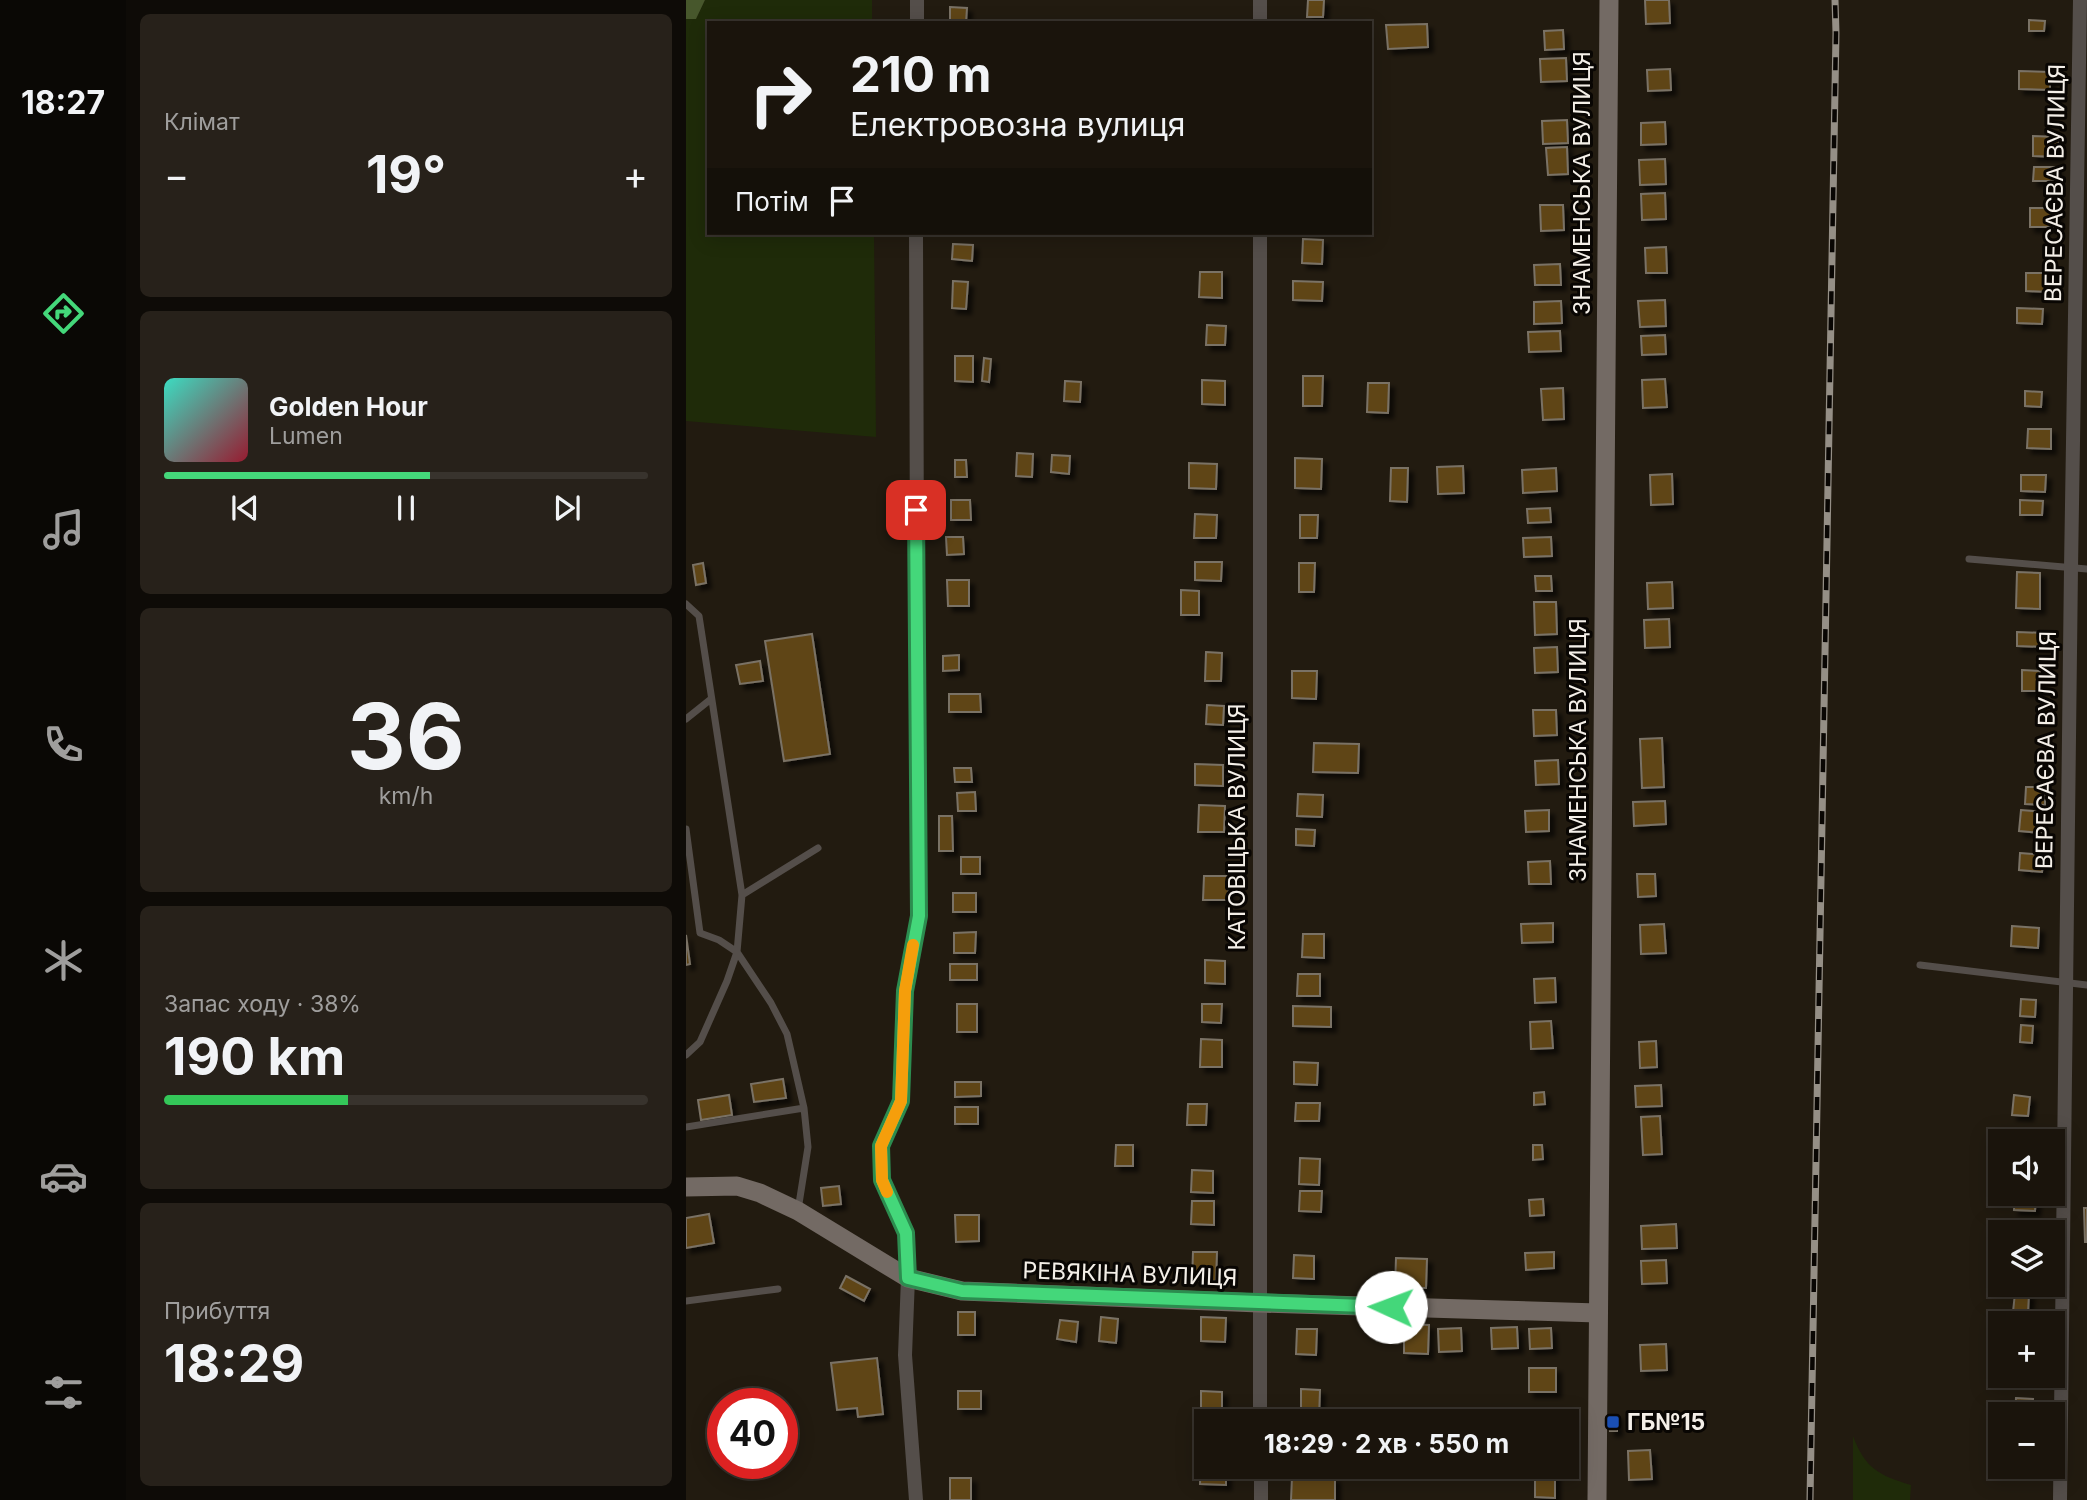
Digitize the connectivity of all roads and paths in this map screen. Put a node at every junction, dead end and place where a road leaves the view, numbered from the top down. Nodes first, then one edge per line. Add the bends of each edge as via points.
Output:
1 (917, 0) edge
2 (1260, 0) edge
3 (1609, 0) edge
4 (2080, 0) edge
5 (917, 21) edge
6 (1260, 21) edge
7 (916, 235) edge
8 (1260, 235) edge
9 (1969, 559) dead end
10 (2071, 568) junction
11 (2087, 569) edge
12 (686, 604) edge
13 (711, 699) junction
14 (686, 719) edge
15 (686, 829) edge
16 (818, 848) dead end
17 (741, 895) junction
18 (737, 952) junction
19 (1920, 965) dead end
20 (2066, 984) junction
21 (2087, 985) edge
22 (686, 1055) edge
23 (804, 1108) junction
24 (686, 1127) edge
25 (686, 1187) edge
26 (798, 1211) junction
27 (908, 1278) junction
28 (778, 1289) dead end
29 (686, 1301) edge
30 (1259, 1303) junction
31 (1598, 1313) junction
32 (1260, 1409) edge
33 (1261, 1479) edge
34 (916, 1500) edge
35 (1261, 1500) edge
36 (1597, 1500) edge
37 (2060, 1500) edge

1 - 5 street
2 - 6 street
3 - 31 main road, ЗНАМЕНСЬКА ВУЛИЦЯ
4 - 10 street, ВЕРЕСАЄВА ВУЛИЦЯ
7 - 27 street via 919,916 905,991 901,1101 881,1146 882,1180 906,1233
8 - 30 street, КАТОВІЦЬКА ВУЛИЦЯ
9 - 10 lane
10 - 11 lane
10 - 20 street, ВЕРЕСАЄВА ВУЛИЦЯ
12 - 13 lane via 699,617
13 - 14 lane
13 - 17 lane
15 - 18 lane via 700,933
16 - 17 lane
17 - 18 lane
18 - 22 lane via 700,1042
18 - 23 lane via 787,1034
19 - 20 lane
20 - 21 lane
20 - 37 street, ВЕРЕСАЄВА ВУЛИЦЯ
23 - 24 lane
23 - 26 lane via 808,1147
25 - 26 main road, РЕВЯКІНА ВУЛИЦЯ via 737,1186
26 - 27 main road, РЕВЯКІНА ВУЛИЦЯ
27 - 30 main road, РЕВЯКІНА ВУЛИЦЯ via 962,1291
27 - 34 street via 905,1355
28 - 29 lane
30 - 31 main road, РЕВЯКІНА ВУЛИЦЯ
30 - 32 street, КАТОВІЦЬКА ВУЛИЦЯ
31 - 36 main road, ЗНАМЕНСЬКА ВУЛИЦЯ
33 - 35 street

